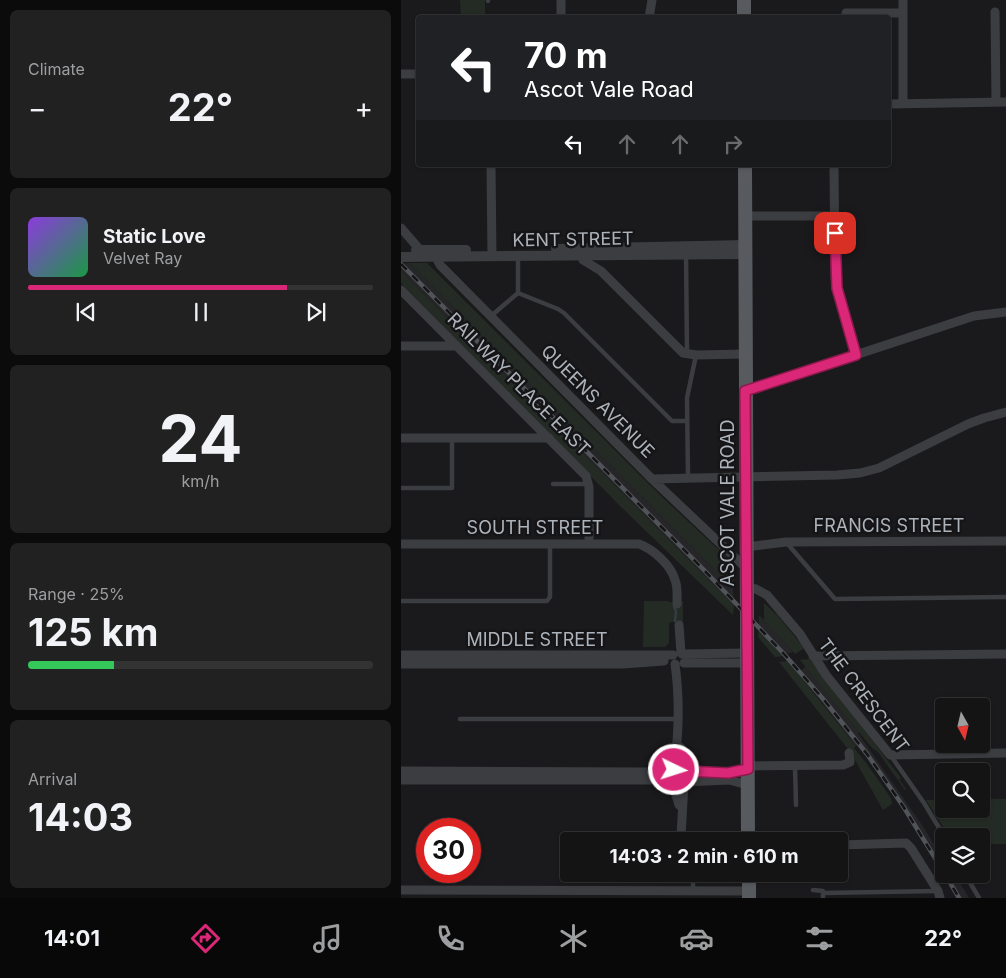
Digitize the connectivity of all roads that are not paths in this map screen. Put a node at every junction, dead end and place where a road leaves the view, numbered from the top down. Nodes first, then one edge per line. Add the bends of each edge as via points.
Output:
1 (561, 0) edge
2 (652, 0) edge
3 (743, 0) edge
4 (903, 0) edge
5 (995, 12) dead end
6 (846, 13) dead end
7 (903, 13) junction
8 (561, 15) edge
9 (650, 15) edge
10 (744, 15) edge
11 (401, 74) edge
12 (416, 74) edge
13 (996, 102) junction
14 (1006, 102) edge
15 (903, 103) junction
16 (891, 104) edge
17 (491, 167) edge
18 (745, 167) edge
19 (834, 167) edge
20 (745, 216) junction
21 (834, 216) junction
22 (401, 228) edge
23 (745, 249) junction
24 (401, 250) edge
25 (686, 250) junction
26 (579, 252) junction
27 (597, 252) junction
28 (418, 253) junction
29 (492, 253) junction
30 (437, 254) junction
31 (518, 256) junction
32 (401, 257) edge
33 (601, 271) junction
34 (401, 290) edge
35 (518, 293) junction
36 (1006, 312) edge
37 (491, 316) junction
38 (401, 346) edge
39 (457, 346) junction
40 (745, 354) junction
41 (691, 355) junction
42 (856, 355) junction
43 (745, 391) junction
44 (1006, 412) edge
45 (687, 421) junction
46 (401, 438) edge
47 (452, 438) junction
48 (549, 438) junction
49 (746, 477) junction
50 (688, 478) junction
51 (652, 479) junction
52 (553, 484) dead end
53 (584, 484) dead end
54 (401, 488) edge
55 (1006, 540) edge
56 (786, 542) junction
57 (746, 543) junction
58 (401, 544) edge
59 (550, 544) junction
60 (589, 544) junction
61 (746, 568) junction
62 (746, 587) junction
63 (1006, 597) edge
64 (401, 601) edge
65 (677, 604) dead end
66 (679, 625) dead end
67 (1006, 654) edge
68 (401, 655) edge
69 (813, 656) junction
70 (678, 658) junction
71 (747, 658) junction
72 (557, 659) junction
73 (401, 664) edge
74 (679, 719) junction
75 (460, 720) dead end
76 (678, 737) junction
77 (849, 753) dead end
78 (1006, 753) edge
79 (890, 755) junction
80 (795, 766) junction
81 (748, 768) junction
82 (684, 771) junction
83 (404, 775) edge
84 (672, 776) junction
85 (684, 782) junction
86 (748, 785) junction
87 (796, 805) dead end
88 (681, 813) junction
89 (939, 828) edge
90 (681, 832) edge
91 (748, 832) edge
92 (848, 844) edge
93 (693, 882) edge
94 (749, 882) edge
95 (970, 883) edge
96 (401, 890) edge
97 (813, 890) dead end
98 (693, 891) junction
99 (749, 895) edge
100 (939, 895) edge
101 (823, 896) edge
102 (979, 898) edge

1 - 8 street
2 - 9 street
3 - 10 main road
4 - 7 street
5 - 13 street
6 - 7 street
7 - 15 street
11 - 12 street
13 - 14 street
13 - 15 street
15 - 16 street
17 - 29 street
18 - 20 main road, ASCOT VALE ROAD
19 - 21 street
20 - 21 street
20 - 23 main road, ASCOT VALE ROAD
21 - 42 street via 837,288
22 - 28 street
23 - 25 street, KENT STREET
23 - 40 main road, ASCOT VALE ROAD
24 - 28 street, KENT STREET
25 - 27 street, KENT STREET
25 - 41 lane
26 - 27 street, KENT STREET
26 - 29 street, KENT STREET
26 - 31 street, KENT STREET
26 - 33 street via 583,260
27 - 33 street
28 - 30 street, KENT STREET
28 - 32 street, KENT STREET
29 - 30 street, KENT STREET
29 - 31 street, KENT STREET
30 - 37 street, QUEENS AVENUE via 440,265
31 - 35 lane
33 - 41 street via 679,350
34 - 39 street, RAILWAY PLACE EAST
35 - 37 lane
35 - 45 lane via 558,309 672,421
36 - 42 street via 974,316
37 - 51 street, QUEENS AVENUE
38 - 39 street
39 - 48 street, RAILWAY PLACE EAST
40 - 41 street
40 - 43 main road, ASCOT VALE ROAD
41 - 45 lane
42 - 43 street
43 - 49 main road, ASCOT VALE ROAD
44 - 49 street via 968,424 870,471 842,475
45 - 50 lane
46 - 47 street
47 - 48 street
47 - 54 lane via 452,488
48 - 60 street, RAILWAY PLACE EAST via 586,476 589,486
49 - 50 street
49 - 57 main road, ASCOT VALE ROAD
50 - 51 street
51 - 61 street, QUEENS AVENUE
52 - 53 lane
55 - 56 street, FRANCIS STREET
56 - 57 street, FRANCIS STREET
56 - 63 lane via 835,599
57 - 61 main road, ASCOT VALE ROAD
58 - 59 street, SOUTH STREET
59 - 60 street, SOUTH STREET
59 - 64 lane via 550,598 547,601
60 - 65 street, SOUTH STREET via 639,544 650,550 675,578
61 - 62 main road, ASCOT VALE ROAD
62 - 69 street, THE CRESCENT via 756,588 767,595 800,634
62 - 71 main road, ASCOT VALE ROAD
66 - 70 street
67 - 69 street
68 - 72 street, MIDDLE STREET
69 - 79 street, THE CRESCENT
70 - 71 street, MIDDLE STREET
70 - 72 street, MIDDLE STREET via 623,664
70 - 74 street
71 - 81 main road, ASCOT VALE ROAD
72 - 73 street, MIDDLE STREET
74 - 75 lane
74 - 76 street
76 - 82 street
76 - 84 street
77 - 80 street via 850,762 843,765
78 - 79 street
79 - 89 lane, THE CRESCENT
80 - 81 street
80 - 87 lane
81 - 82 street via 728,773
81 - 86 main road, ASCOT VALE ROAD
82 - 84 street via 679,769
82 - 85 street via 687,776
83 - 84 street via 587,776 649,772
84 - 85 street via 677,785
84 - 88 street
85 - 86 street via 729,780
85 - 88 street
86 - 91 main road, ASCOT VALE ROAD
88 - 90 street
92 - 100 street via 906,843
93 - 98 lane
94 - 99 main road
95 - 102 lane
96 - 98 street
97 - 101 lane via 823,890
98 - 99 street
100 - 101 lane

